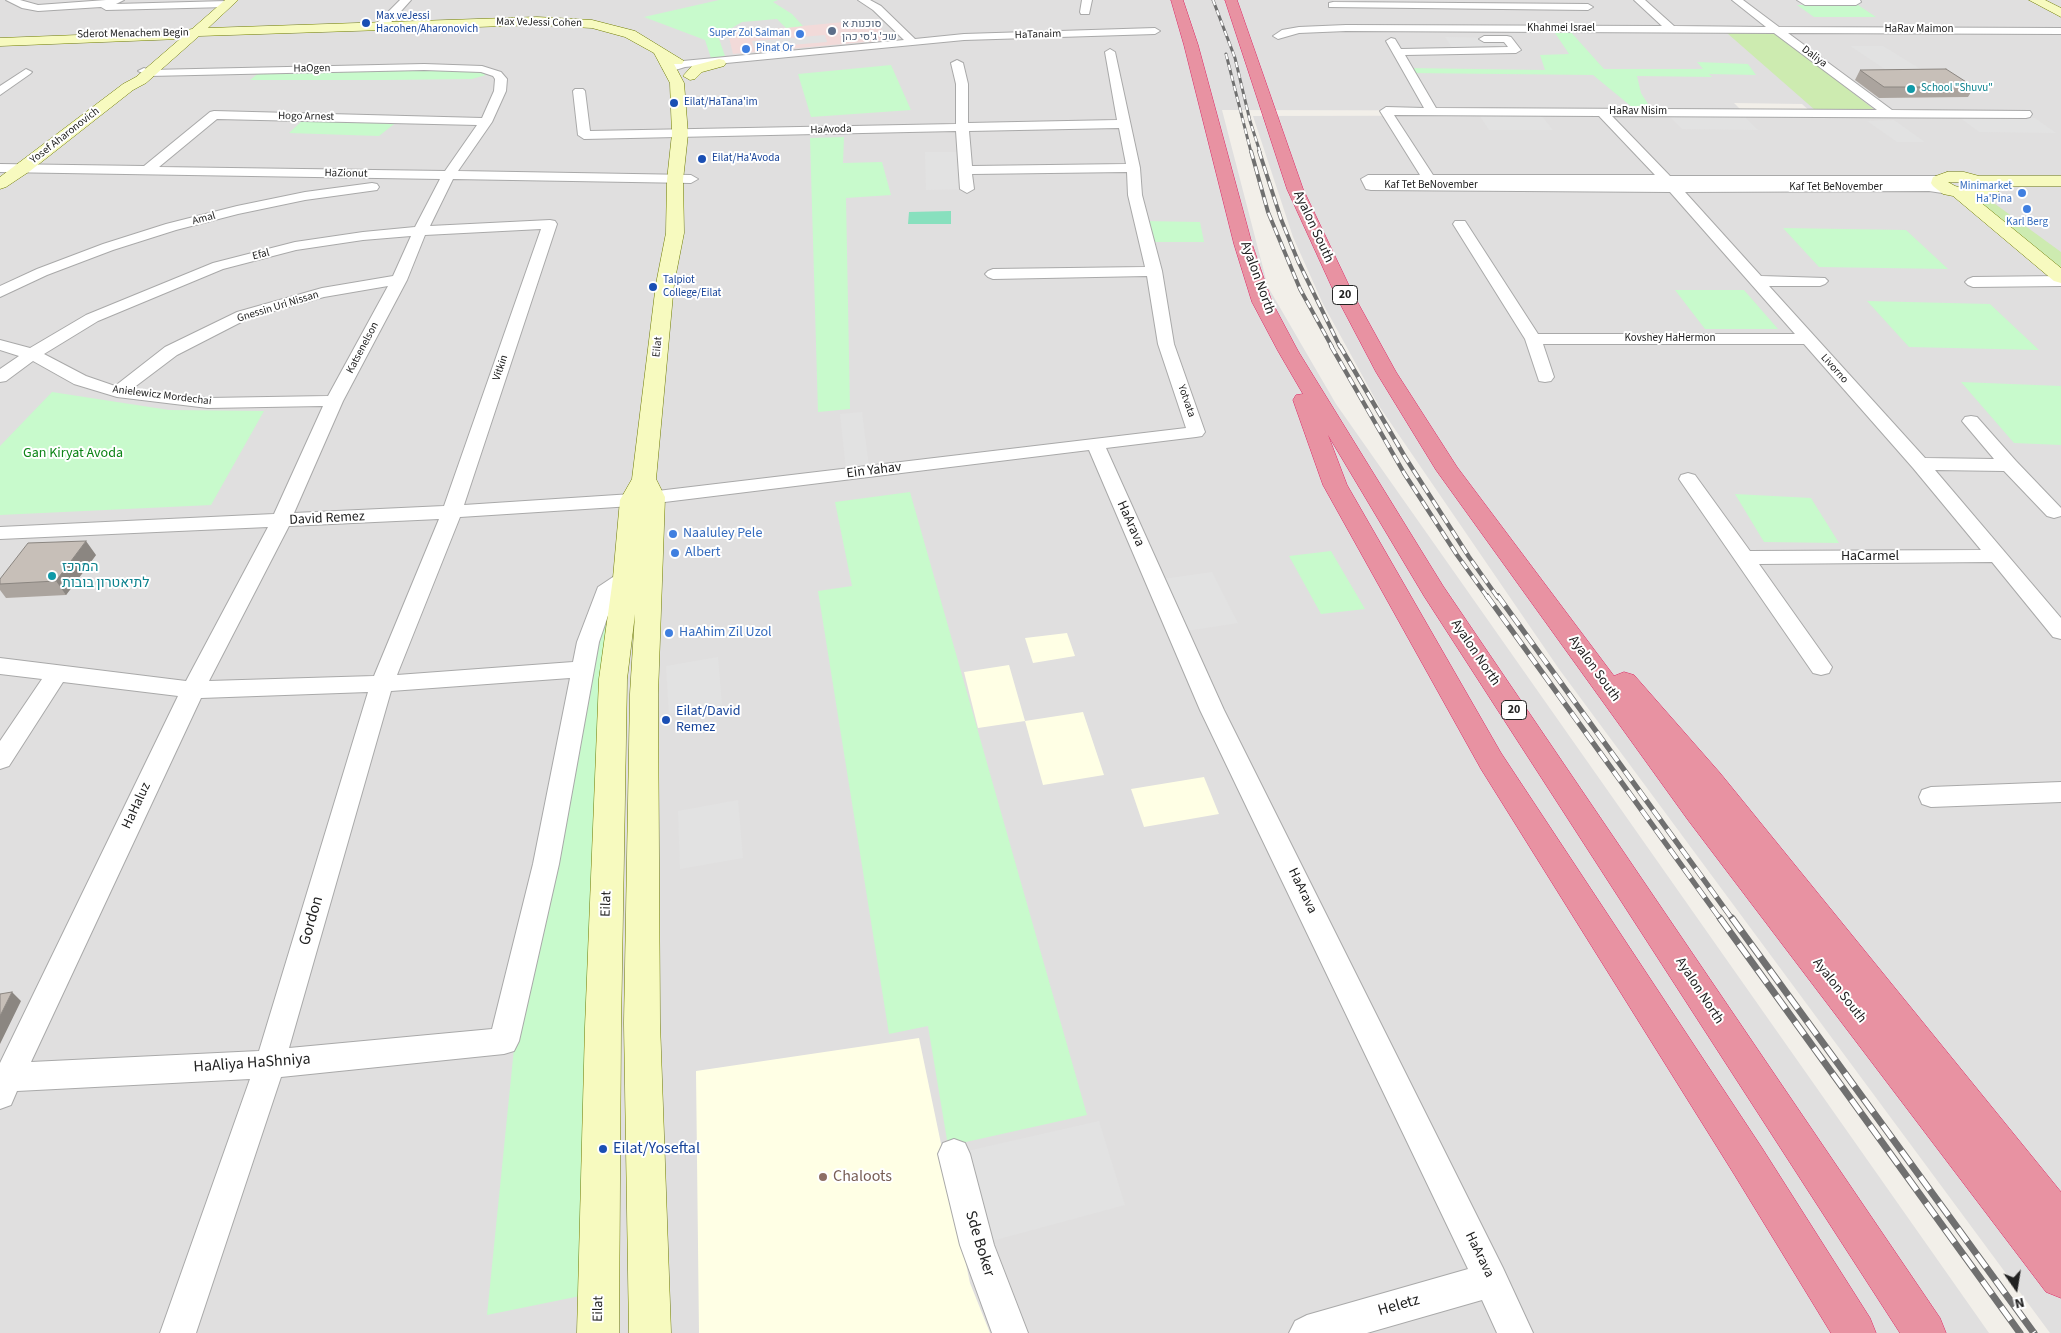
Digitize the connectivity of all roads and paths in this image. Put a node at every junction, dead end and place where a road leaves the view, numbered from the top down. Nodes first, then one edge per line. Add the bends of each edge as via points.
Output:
1 (11, 0) edge
2 (119, 0) edge
3 (406, 0) edge
4 (863, 0) edge
5 (1087, 0) edge
6 (1177, 0) edge
7 (1188, 0) edge
8 (1232, 0) edge
9 (1639, 0) edge
10 (1737, 0) edge
11 (1802, 0) edge
12 (1852, 0) edge
13 (2035, 0) edge
14 (2052, 0) edge
15 (225, 2) edge
16 (1535, 3) edge
17 (2061, 5) edge
18 (106, 7) dead end
19 (1588, 7) dead end
20 (1085, 12) dead end
21 (1337, 13) edge
22 (2061, 13) edge
23 (380, 27) junction
24 (1559, 28) junction
25 (1384, 29) junction
26 (1471, 29) junction
27 (1671, 29) junction
28 (191, 30) junction
29 (1777, 30) junction
30 (1156, 31) dead end
31 (2061, 31) edge
32 (1278, 36) dead end
33 (1479, 39) junction
34 (0, 40) edge
35 (916, 42) junction
36 (1191, 45) junction
37 (1458, 50) junction
38 (1110, 52) dead end
39 (1398, 52) junction
40 (756, 57) junction
41 (718, 63) joint
42 (957, 63) dead end
43 (26, 72) dead end
44 (146, 72) junction
45 (684, 73) junction
46 (0, 91) edge
47 (579, 91) dead end
48 (1433, 112) junction
49 (1602, 112) junction
50 (1890, 114) junction
51 (2026, 114) dead end
52 (486, 122) junction
53 (1123, 124) junction
54 (962, 127) junction
55 (690, 129) junction
56 (0, 168) edge
57 (24, 168) junction
58 (1133, 168) junction
59 (966, 170) junction
60 (146, 171) junction
61 (417, 175) junction
62 (448, 176) junction
63 (683, 179) junction
64 (1429, 179) junction
65 (2061, 181) edge
66 (0, 184) edge
67 (1671, 184) junction
68 (2061, 186) edge
69 (1949, 188) junction
70 (1985, 188) junction
71 (967, 190) dead end
72 (550, 224) joint
73 (1460, 224) dead end
74 (2022, 224) dead end
75 (420, 231) junction
76 (1154, 271) junction
77 (993, 274) dead end
78 (2061, 277) edge
79 (400, 280) junction
80 (1758, 281) junction
81 (1820, 281) dead end
82 (2061, 281) edge
83 (1973, 282) dead end
84 (0, 292) edge
85 (1807, 339) junction
86 (1533, 340) junction
87 (0, 345) edge
88 (1288, 351) junction
89 (32, 354) junction
90 (0, 377) edge
91 (1545, 377) dead end
92 (117, 392) junction
93 (334, 401) junction
94 (1971, 421) dead end
95 (1096, 446) junction
96 (1920, 464) junction
97 (2009, 465) junction
98 (1688, 479) dead end
99 (643, 492) junction
100 (452, 512) junction
101 (2054, 512) dead end
102 (281, 521) junction
103 (1489, 526) junction
104 (0, 533) edge
105 (1996, 556) junction
106 (1744, 558) junction
107 (626, 578) junction
108 (2061, 632) edge
109 (0, 666) edge
110 (1821, 667) dead end
111 (583, 669) junction
112 (58, 672) junction
113 (382, 684) junction
114 (193, 690) junction
115 (0, 760) edge
116 (2061, 792) edge
117 (1931, 797) dead end
118 (270, 1064) junction
119 (3, 1084) edge
120 (954, 1154) dead end
121 (2061, 1224) edge
122 (2061, 1276) edge
123 (1491, 1280) junction
124 (178, 1333) edge
125 (598, 1333) edge
126 (650, 1333) edge
127 (1010, 1333) edge
128 (1307, 1333) edge
129 (1515, 1333) edge
130 (1854, 1333) edge
131 (1925, 1333) edge

1 - 2 street via 40,8 97,5
3 - 23 street
4 - 35 street
5 - 20 street
6 - 36 highway
7 - 36 highway, Ayalon North / 20 via 1196,29
8 - 103 highway, Ayalon South / 20 via 1295,189 1344,294 1386,372 1447,470
9 - 27 street
10 - 29 street, Daliya
11 - 12 street via 1856,2
13 - 22 street
14 - 17 street
15 - 18 street
15 - 28 street, Yosef Aharonovich
16 - 19 street
16 - 21 street
16 - 24 street
21 - 25 street, Khahmei Israel
21 - 32 street
23 - 28 street, Max VeJessi Cohen
23 - 45 street, Max VeJessi Cohen via 537,21 592,24 630,34 660,52
24 - 26 street, Khahmei Israel
24 - 27 street, Khahmei Israel
25 - 26 street, Khahmei Israel
25 - 39 street
26 - 33 street
27 - 29 street, Khahmei Israel
28 - 34 street, Sderot Menachem Begin
28 - 34 street, Sderot Menachem Begin
28 - 44 street, Yosef Aharonovich
29 - 31 street, HaRav Maimon
29 - 50 street, Daliya
30 - 35 street, HaTanaim
33 - 37 street via 1451,39
33 - 37 street via 1508,39 1516,50
35 - 40 street, HaTanaim
36 - 88 highway, Ayalon North / 20 via 1243,244 1262,302
37 - 39 street via 1451,53
38 - 53 street, Yotvata
39 - 48 street
40 - 41 street, HaTanaim
40 - 45 street, HaTanaim
41 - 45 street
42 - 54 street via 962,84
43 - 46 street
44 - 52 street, HaOgen via 424,67 482,69 501,79 500,91
44 - 57 street, Yosef Aharonovich
45 - 55 street, Eilat via 676,83
47 - 55 street, HaAvoda via 584,135
48 - 49 street, HaRav Nisim
48 - 64 street, HaRav Nisim via 1386,111
49 - 50 street, HaRav Nisim
49 - 67 street, Livorno
50 - 51 street, HaRav Nisim
52 - 60 street, Hogo Arnest via 214,115
52 - 62 street
53 - 54 street, HaAvoda
53 - 58 street, Yotvata
54 - 55 street, HaAvoda
54 - 59 street
55 - 63 street, Eilat
55 - 63 street, Eilat via 693,156
56 - 57 street, HaZionut
57 - 60 street, HaZionut
57 - 66 street, Yosef Aharonovich
58 - 59 street
58 - 76 street, Yotvata via 1135,194
59 - 71 street
60 - 61 street, HaZionut
61 - 62 street, HaZionut
61 - 84 street, Amal via 389,185 321,193 171,227 42,272
62 - 63 street, HaZionut
62 - 75 street, Katsenelson
63 - 99 street, Eilat via 665,284
64 - 67 street, Kaf Tet BeNovember
64 - 67 street, Kaf Tet BeNovember via 1368,179 1371,186
65 - 70 street
67 - 69 street, Kaf Tet BeNovember
67 - 80 street, Livorno
68 - 70 street
69 - 70 street
69 - 70 street via 1955,177
69 - 78 street
70 - 74 street via 1991,201
72 - 75 street, Efal
72 - 100 street, Vitkin
73 - 86 street
75 - 79 street, Katsenelson
75 - 89 street, Efal via 295,246 218,266 92,318
76 - 77 street
76 - 95 street, Yotvata via 1166,344 1196,432
79 - 92 street, Gnessin Uri Nissan via 322,293 243,315 172,351
79 - 93 street, Katsenelson
80 - 81 street
80 - 85 street, Livorno
82 - 83 street
85 - 86 street, Kovshey HaHermon
85 - 96 street, Livorno
86 - 91 street
87 - 89 street, Anielewicz Mordechai
88 - 130 highway via 1335,485 1491,761 1748,1161
88 - 131 highway, Ayalon North / 20 via 1433,590
89 - 90 street, Efal
89 - 92 street, Anielewicz Mordechai via 80,380
92 - 93 street, Anielewicz Mordechai via 208,404
93 - 102 street, Katsenelson
94 - 97 street
95 - 99 street, Ein Yahav
95 - 123 street, HaArava via 1212,710
96 - 97 street
96 - 105 street, Livorno
97 - 101 street
98 - 106 street
99 - 100 street, David Remez
99 - 107 street, Eilat
99 - 126 street, Eilat via 642,1023
100 - 102 street, David Remez
100 - 113 street, Gordon
102 - 104 street, David Remez
102 - 114 street, HaHaluz
103 - 121 highway via 1709,781
103 - 122 highway, Ayalon South / 20 via 1699,812
105 - 106 street, HaCarmel
105 - 108 street, Livorno
106 - 110 street
107 - 111 street via 605,592 588,642
107 - 125 street, Eilat via 613,679
109 - 112 street
111 - 113 street
111 - 118 street, HaAliya HaShniya via 546,864 504,1041
112 - 114 street
112 - 115 street
113 - 114 street
113 - 118 street, Gordon
114 - 119 street, HaHaluz
116 - 117 street
118 - 119 street, HaAliya HaShniya
118 - 124 street, Gordon
120 - 127 street, Sde Boker via 977,1245
123 - 128 street, Heletz
123 - 129 street, HaArava

